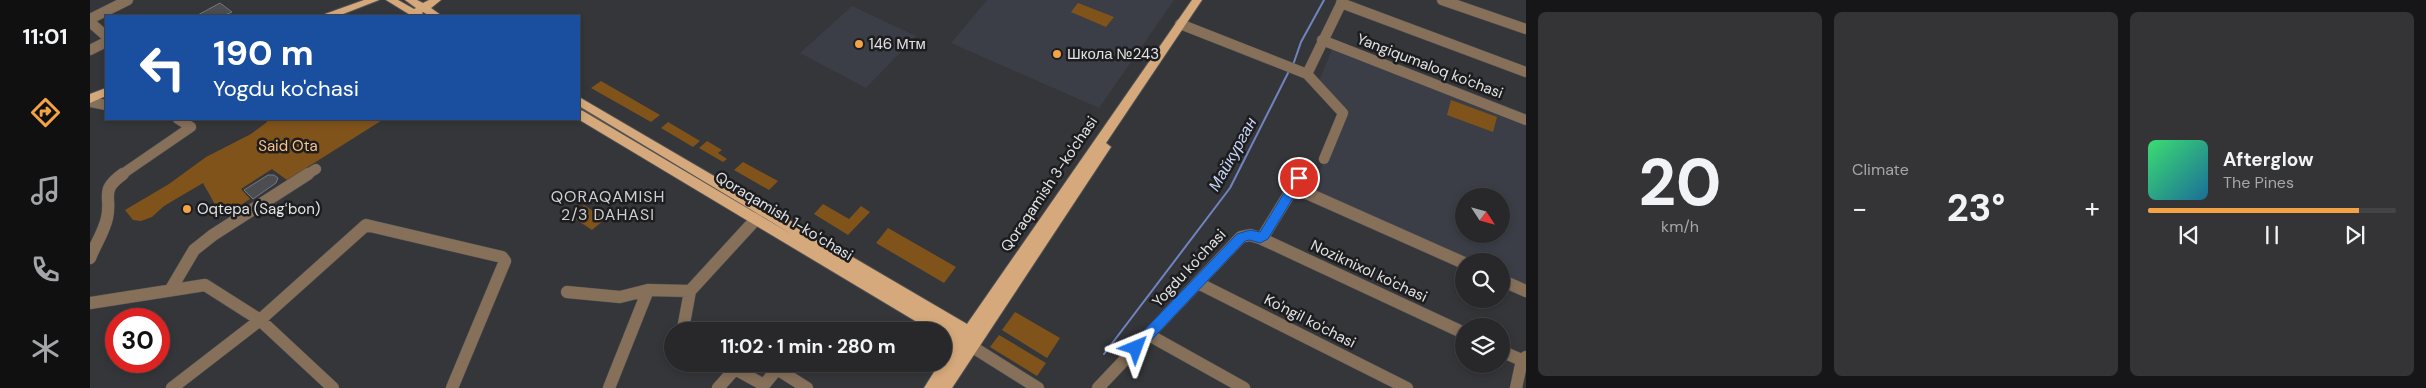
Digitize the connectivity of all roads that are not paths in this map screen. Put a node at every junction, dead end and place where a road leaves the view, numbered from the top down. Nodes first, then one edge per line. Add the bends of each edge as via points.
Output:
1 (128, 0) edge
2 (374, 0) edge
3 (391, 0) edge
4 (436, 0) edge
5 (1196, 0) edge
6 (1205, 0) edge
7 (1442, 0) edge
8 (1342, 2) edge
9 (416, 7) edge
10 (332, 15) edge
11 (434, 15) edge
12 (90, 20) edge
13 (1183, 25) junction
14 (1526, 29) edge
15 (105, 35) edge
16 (1322, 40) junction
17 (105, 42) edge
18 (90, 50) edge
19 (1526, 72) edge
20 (1307, 74) junction
21 (105, 93) edge
22 (90, 101) edge
23 (580, 102) edge
24 (105, 105) edge
25 (580, 115) edge
26 (180, 120) edge
27 (1526, 120) edge
28 (1324, 159) dead end
29 (316, 169) dead end
30 (757, 218) junction
31 (1260, 238) junction
32 (90, 258) edge
33 (1455, 260) edge
34 (1198, 283) junction
35 (1510, 284) edge
36 (171, 289) junction
37 (648, 290) junction
38 (690, 291) junction
39 (1526, 291) edge
40 (566, 292) dead end
41 (90, 303) edge
42 (260, 320) junction
43 (684, 322) edge
44 (1455, 329) edge
45 (1148, 335) junction
46 (967, 340) junction
47 (1510, 354) edge
48 (1525, 360) edge
49 (727, 372) edge
50 (741, 372) edge
51 (775, 372) edge
52 (782, 372) edge
53 (172, 388) edge
54 (333, 388) edge
55 (452, 388) edge
56 (609, 388) edge
57 (718, 388) edge
58 (807, 388) edge
59 (931, 388) edge
60 (944, 388) edge
61 (1038, 388) edge
62 (1098, 388) edge
63 (1244, 388) edge
64 (1407, 388) edge
65 (1516, 388) edge

1 - 12 street
2 - 10 main road
3 - 9 main road
4 - 9 main road
5 - 13 main road, Qoraqamish 3-ko'chasi
6 - 13 main road, Qoraqamish 3-ko'chasi
7 - 14 street
8 - 16 street
8 - 19 street
9 - 11 main road
12 - 15 street
13 - 20 street
13 - 46 main road, Qoraqamish 3-ko'chasi
16 - 20 street
16 - 27 street, Yangiqumaloq ko'chasi
17 - 18 street
20 - 28 street via 1343,113
21 - 22 main road
22 - 24 street
23 - 46 main road, Qoraqamish 1-koʻchasi
25 - 30 main road, Qoraqamish 1-koʻchasi
26 - 32 street via 191,127 115,180 107,190 107,218
29 - 36 street via 194,250
30 - 38 street
30 - 46 main road, Qoraqamish 1-koʻchasi
31 - 33 street via 1296,183
31 - 34 street, Yogdu ko'chasi via 1241,237
31 - 44 street, Noziknixol ko'chasi
34 - 45 street, Yogdu ko'chasi
34 - 64 street, Ko'ngil ko'chasi
35 - 39 street
36 - 41 street
36 - 42 street via 205,285
37 - 38 street
37 - 40 street via 620,297
37 - 56 street
38 - 43 street
42 - 53 street
42 - 54 street
42 - 55 street via 363,225 502,257 505,261
45 - 62 street, Yogdu ko'chasi
45 - 63 street
46 - 59 main road, Qoraqamish 3-ko'chasi
46 - 60 main road, Qoraqamish 3-ko'chasi
46 - 61 street
47 - 48 street
48 - 65 street
49 - 57 street
50 - 51 street via 764,385
52 - 58 street

